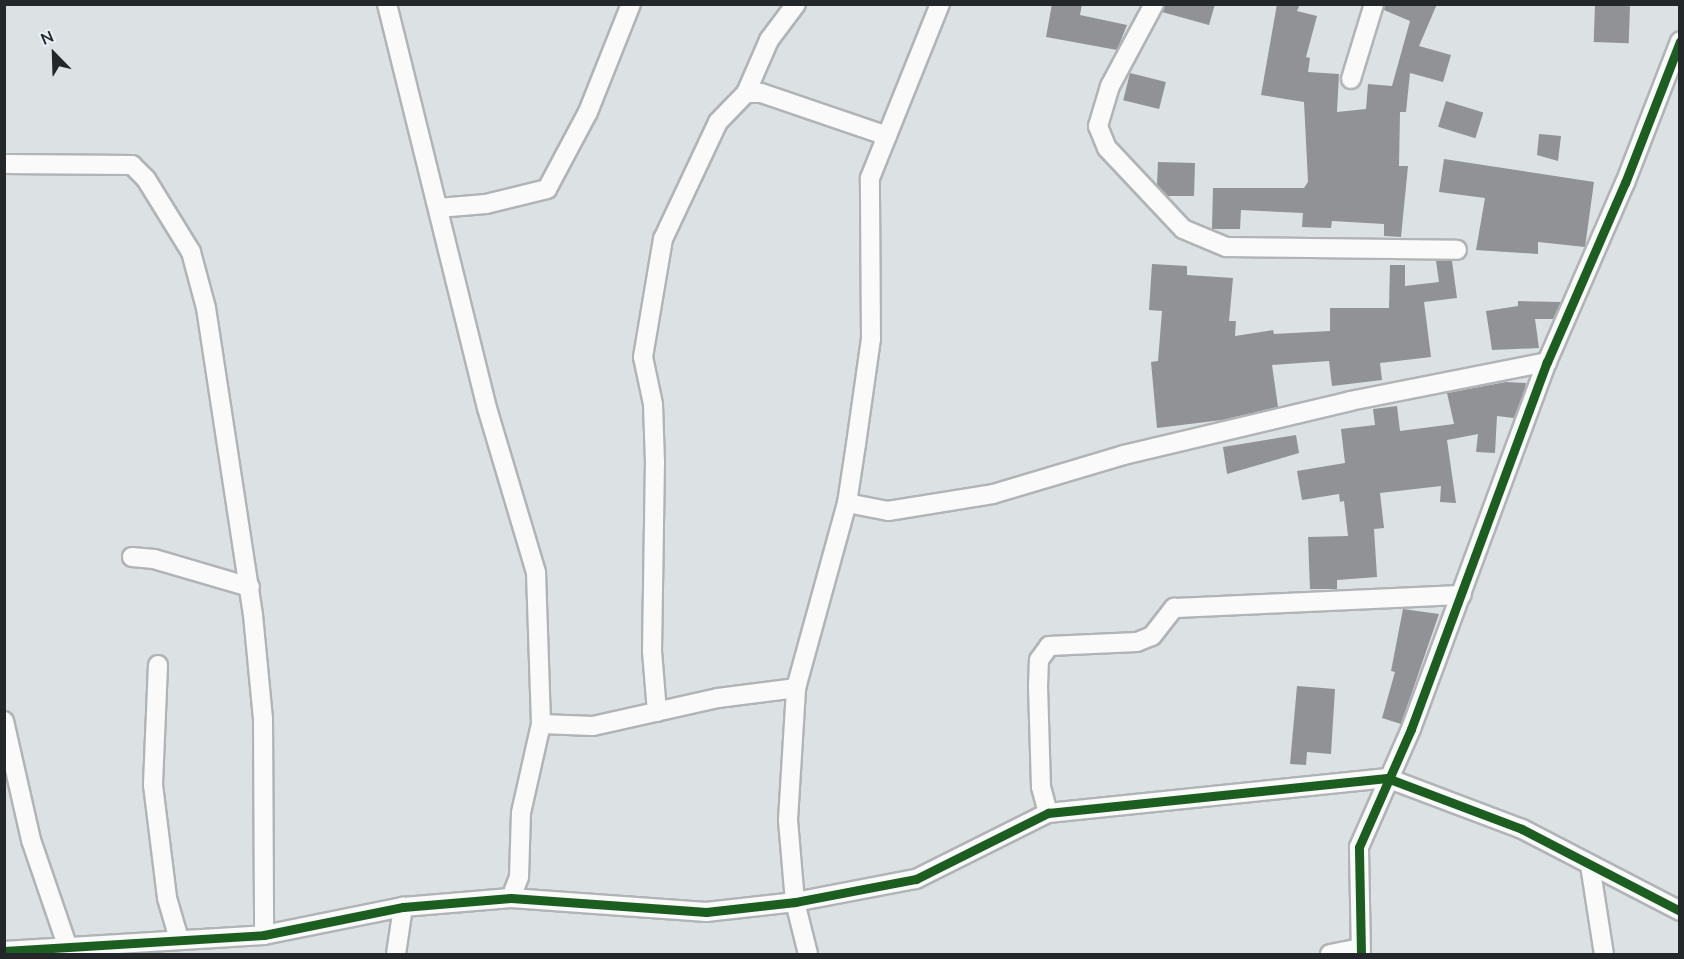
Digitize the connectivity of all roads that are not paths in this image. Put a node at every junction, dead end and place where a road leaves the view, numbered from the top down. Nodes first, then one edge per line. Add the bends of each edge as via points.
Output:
1 (387, 4) edge
2 (631, 4) edge
3 (796, 4) edge
4 (940, 4) edge
5 (1154, 4) edge
6 (1374, 4) edge
7 (1680, 41) edge
8 (1352, 79) dead end
9 (746, 93) junction
10 (887, 136) junction
11 (4, 164) edge
12 (438, 208) junction
13 (1457, 250) dead end
14 (1547, 362) junction
15 (847, 503) junction
16 (132, 557) dead end
17 (250, 587) junction
18 (1462, 595) junction
19 (158, 665) dead end
20 (796, 688) junction
21 (657, 712) junction
22 (4, 721) edge
23 (541, 724) junction
24 (10, 765) edge
25 (1387, 778) junction
26 (1048, 813) junction
27 (1590, 865) junction
28 (511, 898) junction
29 (795, 902) junction
30 (403, 907) junction
31 (1680, 911) edge
32 (264, 935) junction
33 (179, 939) junction
34 (142, 941) junction
35 (70, 949) edge
36 (4, 951) edge
37 (1361, 951) edge
38 (126, 954) edge
39 (396, 954) edge
40 (808, 954) edge
41 (1330, 954) edge
42 (1604, 954) edge

1 - 12 street
2 - 12 street via 588,112 547,189 486,204
3 - 9 street via 769,40
4 - 10 street
5 - 13 street via 1110,86 1098,126 1107,147 1183,229 1226,247
6 - 8 street
7 - 14 street
9 - 10 street via 761,93
9 - 21 street via 718,122 663,239 645,345 655,462 652,651
10 - 15 street via 870,178 871,339
11 - 17 street via 132,165 146,179 191,252 206,308
12 - 23 street via 486,408 536,572
14 - 15 street via 1504,367 1255,423 993,494 888,511
14 - 18 street
15 - 20 street
16 - 17 street via 154,559
17 - 32 street via 263,719 267,878
18 - 25 street via 1411,729
18 - 26 street via 1184,606 1174,608 1152,636 1137,642 1049,646 1039,660 1038,687 1041,787
19 - 33 street via 153,785 166,888
20 - 21 street via 718,698
20 - 29 street via 788,820
21 - 23 street via 593,726
22 - 24 street
23 - 28 street via 521,813 519,877
24 - 35 street via 31,840
25 - 26 street
25 - 27 street via 1522,829
25 - 37 street via 1359,847
26 - 29 street via 916,879
27 - 31 street
27 - 42 street
28 - 29 street via 706,912
28 - 30 street
29 - 40 street
30 - 32 street
30 - 39 street
32 - 33 street
33 - 34 street
34 - 35 street
34 - 38 street
35 - 36 street
37 - 41 street

